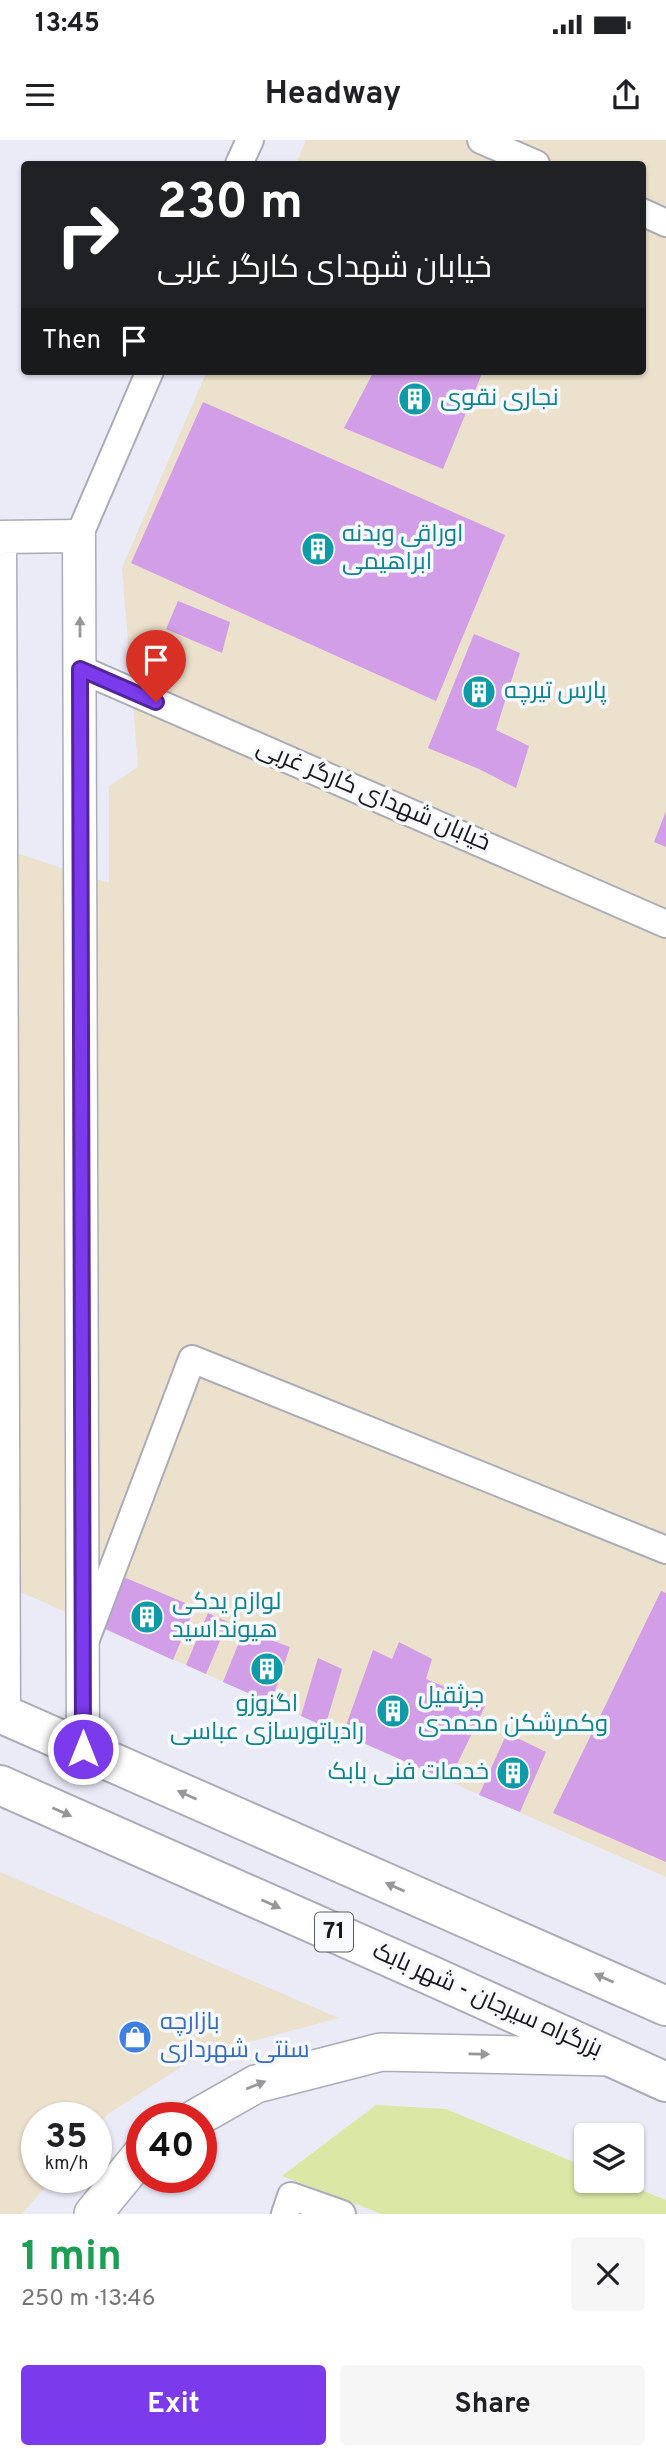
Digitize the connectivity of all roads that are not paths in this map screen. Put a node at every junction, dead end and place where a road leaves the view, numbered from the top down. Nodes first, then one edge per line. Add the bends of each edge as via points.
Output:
1 (250, 140) edge
2 (481, 140) edge
3 (240, 161) edge
4 (529, 161) edge
5 (646, 214) edge
6 (666, 222) edge
7 (148, 375) edge
8 (79, 536) junction
9 (80, 669) junction
10 (666, 924) edge
11 (666, 1550) edge
12 (82, 1651) junction
13 (2, 1713) edge
14 (83, 1749) junction
15 (0, 1785) edge
16 (666, 2006) edge
17 (610, 2057) junction
18 (666, 2082) edge
19 (217, 2106) edge
20 (126, 2174) edge
21 (93, 2214) edge
22 (285, 2214) edge
23 (342, 2214) edge

1 - 3 street
2 - 4 street
5 - 6 street
7 - 8 street
9 -> 8 street
8 - 13 street via 0,537
9 - 10 street, خیابان شهدای کارگر غربی
9 - 12 street
11 - 12 street via 192,1359
12 - 14 street
13 - 14 highway
16 -> 14 highway
15 -> 17 highway, بزرگراه سیرجان - شهر بابک / 71
17 - 18 highway, بزرگراه سیرجان - شهر بابک / 71
19 -> 17 main road via 256,2084 381,2052
20 - 21 main road
22 - 23 street via 291,2196

